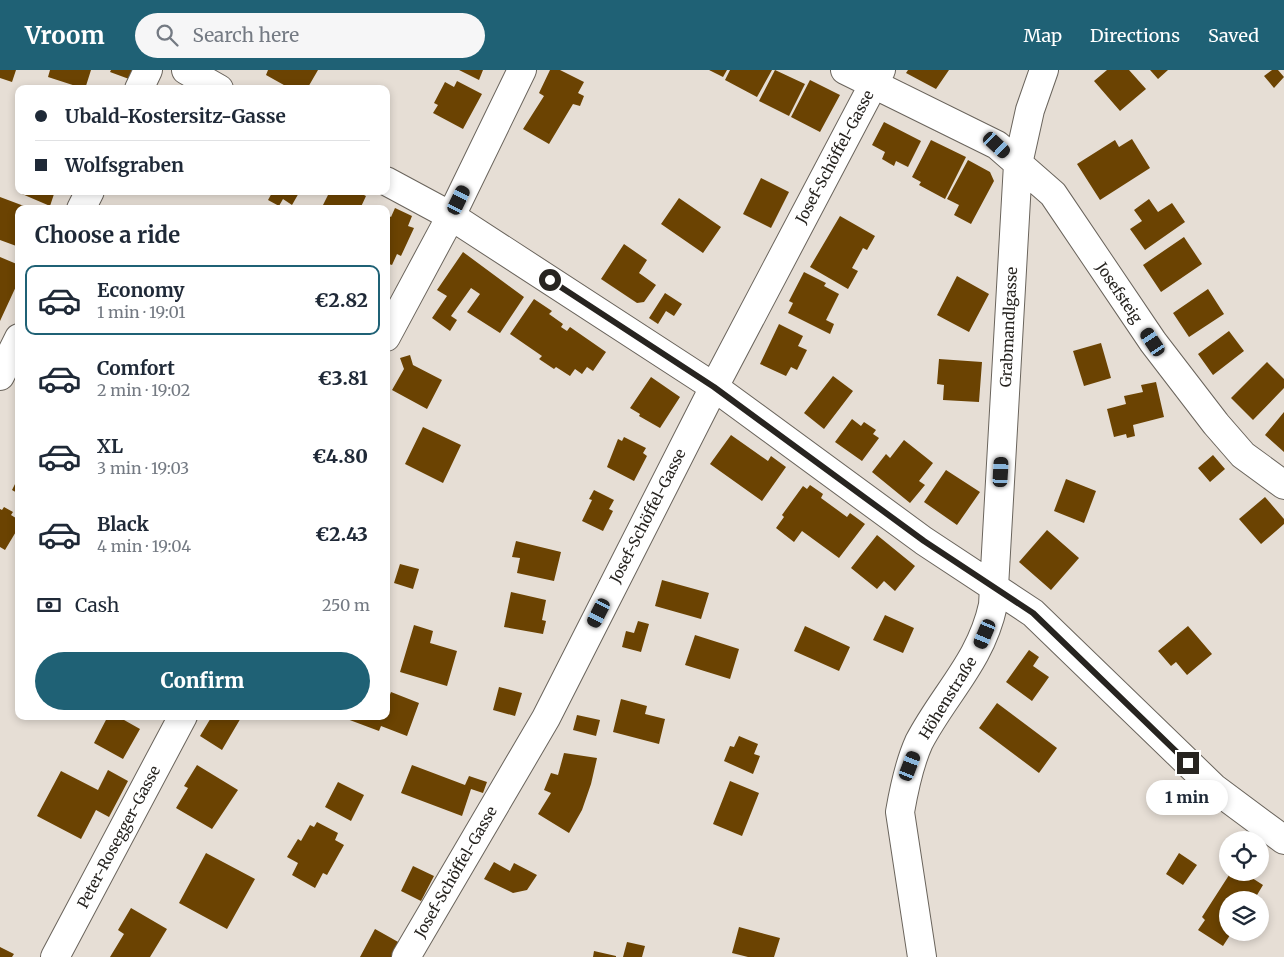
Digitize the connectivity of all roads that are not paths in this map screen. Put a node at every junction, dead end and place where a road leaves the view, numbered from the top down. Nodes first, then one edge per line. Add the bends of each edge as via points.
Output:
1 (148, 70) edge
2 (186, 70) edge
3 (522, 70) edge
4 (845, 70) edge
5 (1044, 70) edge
6 (877, 77) edge
7 (141, 85) edge
8 (213, 85) edge
9 (1018, 164) junction
10 (390, 184) edge
11 (451, 216) junction
12 (390, 330) edge
13 (15, 346) edge
14 (0, 376) edge
15 (714, 387) junction
16 (1284, 485) edge
17 (995, 588) junction
18 (182, 720) edge
19 (1284, 840) edge
20 (55, 957) edge
21 (406, 957) edge
22 (922, 957) edge

1 - 7 street
2 - 8 street
3 - 11 street
4 - 6 street, Josefsteig
5 - 9 street, Grabmandlgasse via 1030,110
6 - 9 street, Josefsteig via 997,145
6 - 15 street, Josef-Schöffel-Gasse
9 - 16 street, Josefsteig via 1053,194 1153,342 1216,424 1244,455
9 - 17 street, Grabmandlgasse
10 - 11 street
11 - 12 street
11 - 15 street
13 - 14 street
15 - 17 street
15 - 21 street, Josef-Schöffel-Gasse via 546,718
17 - 19 street via 1033,613 1214,788
17 - 22 street, Höhenstraße via 989,625 981,644 920,742 904,789 900,812
18 - 20 street, Peter-Rosegger-Gasse

